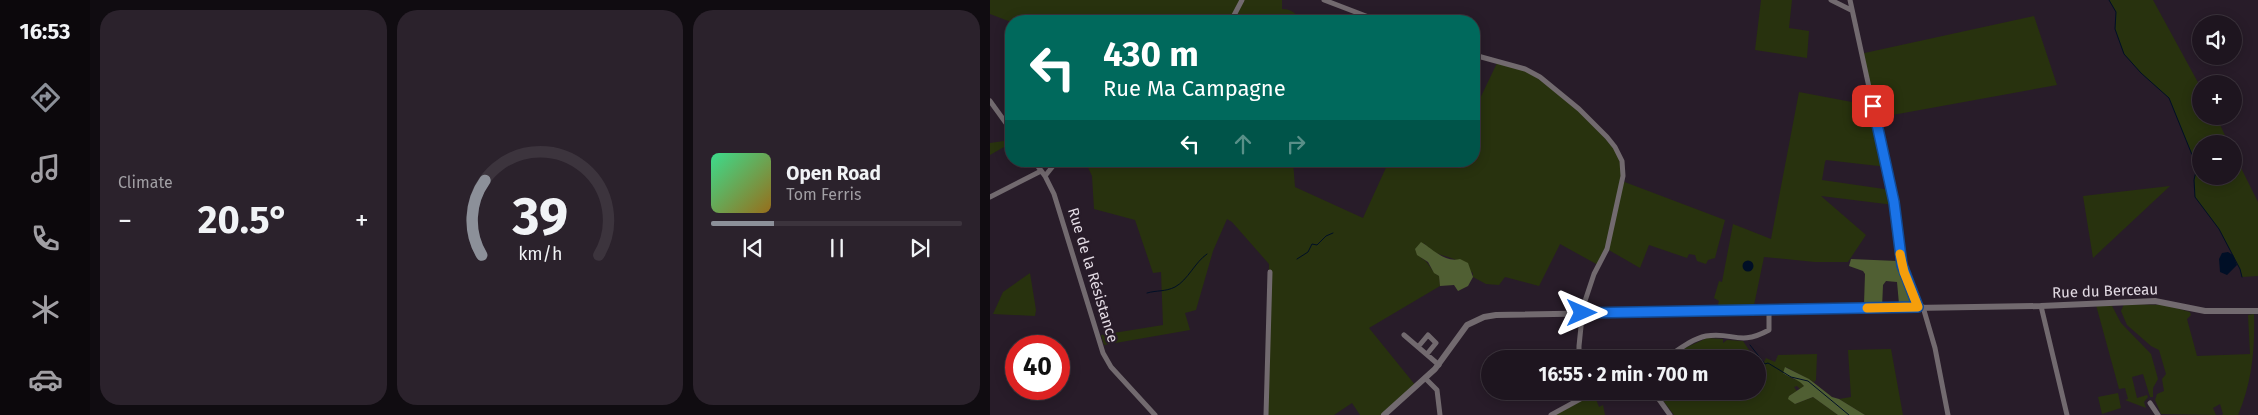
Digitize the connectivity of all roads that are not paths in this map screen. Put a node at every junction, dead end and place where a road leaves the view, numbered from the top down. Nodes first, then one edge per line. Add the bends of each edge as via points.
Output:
1 (1242, 0) edge
2 (1324, 0) edge
3 (1831, 0) edge
4 (1850, 0) edge
5 (1851, 10) junction
6 (1234, 15) edge
7 (1363, 15) edge
8 (1480, 57) edge
9 (990, 101) edge
10 (1005, 122) edge
11 (1038, 167) edge
12 (1052, 167) edge
13 (1041, 172) junction
14 (1045, 176) junction
15 (990, 197) edge
16 (1270, 272) dead end
17 (2041, 306) junction
18 (1921, 307) junction
19 (1769, 310) junction
20 (2258, 311) edge
21 (1582, 313) junction
22 (1404, 335) dead end
23 (1418, 346) junction
24 (1579, 350) edge
25 (1679, 350) edge
26 (1427, 354) junction
27 (1439, 365) junction
28 (1425, 378) junction
29 (1579, 400) edge
30 (1659, 400) edge
31 (2150, 403) dead end
32 (1155, 415) edge
33 (1266, 415) edge
34 (1384, 415) edge
35 (1440, 415) edge
36 (1552, 415) edge
37 (1670, 415) edge
38 (1948, 415) edge
39 (2067, 415) edge
40 (2158, 415) edge

1 - 6 street
2 - 7 street
3 - 5 street
4 - 5 street
5 - 18 street via 1888,175 1902,265
8 - 21 street via 1525,69 1540,77 1579,109 1619,154 1623,171 1607,249 1594,274
9 - 10 street
11 - 13 street, Rue de la Résistance
12 - 14 street
13 - 14 street, Rue de la Résistance
13 - 15 street
14 - 32 street, Rue de la Résistance via 1055,196 1111,368
16 - 33 street
17 - 18 street, Rue du Berceau
17 - 20 street, Rue du Berceau via 2155,301 2205,311
17 - 39 street
18 - 19 street, Rue du Berceau
18 - 38 street via 1935,348
19 - 21 street, Rue du Berceau
19 - 25 street via 1769,330 1760,335 1746,339 1706,336
21 - 24 street
21 - 27 street, Rue du Berceau via 1496,315 1474,321 1464,328
22 - 23 street
23 - 26 street
23 - 26 street via 1428,335 1436,343
26 - 27 street
27 - 28 street, Rue du Berceau
28 - 34 street, Rue du Berceau
28 - 35 street via 1437,390
29 - 36 street
30 - 37 street
31 - 40 street

